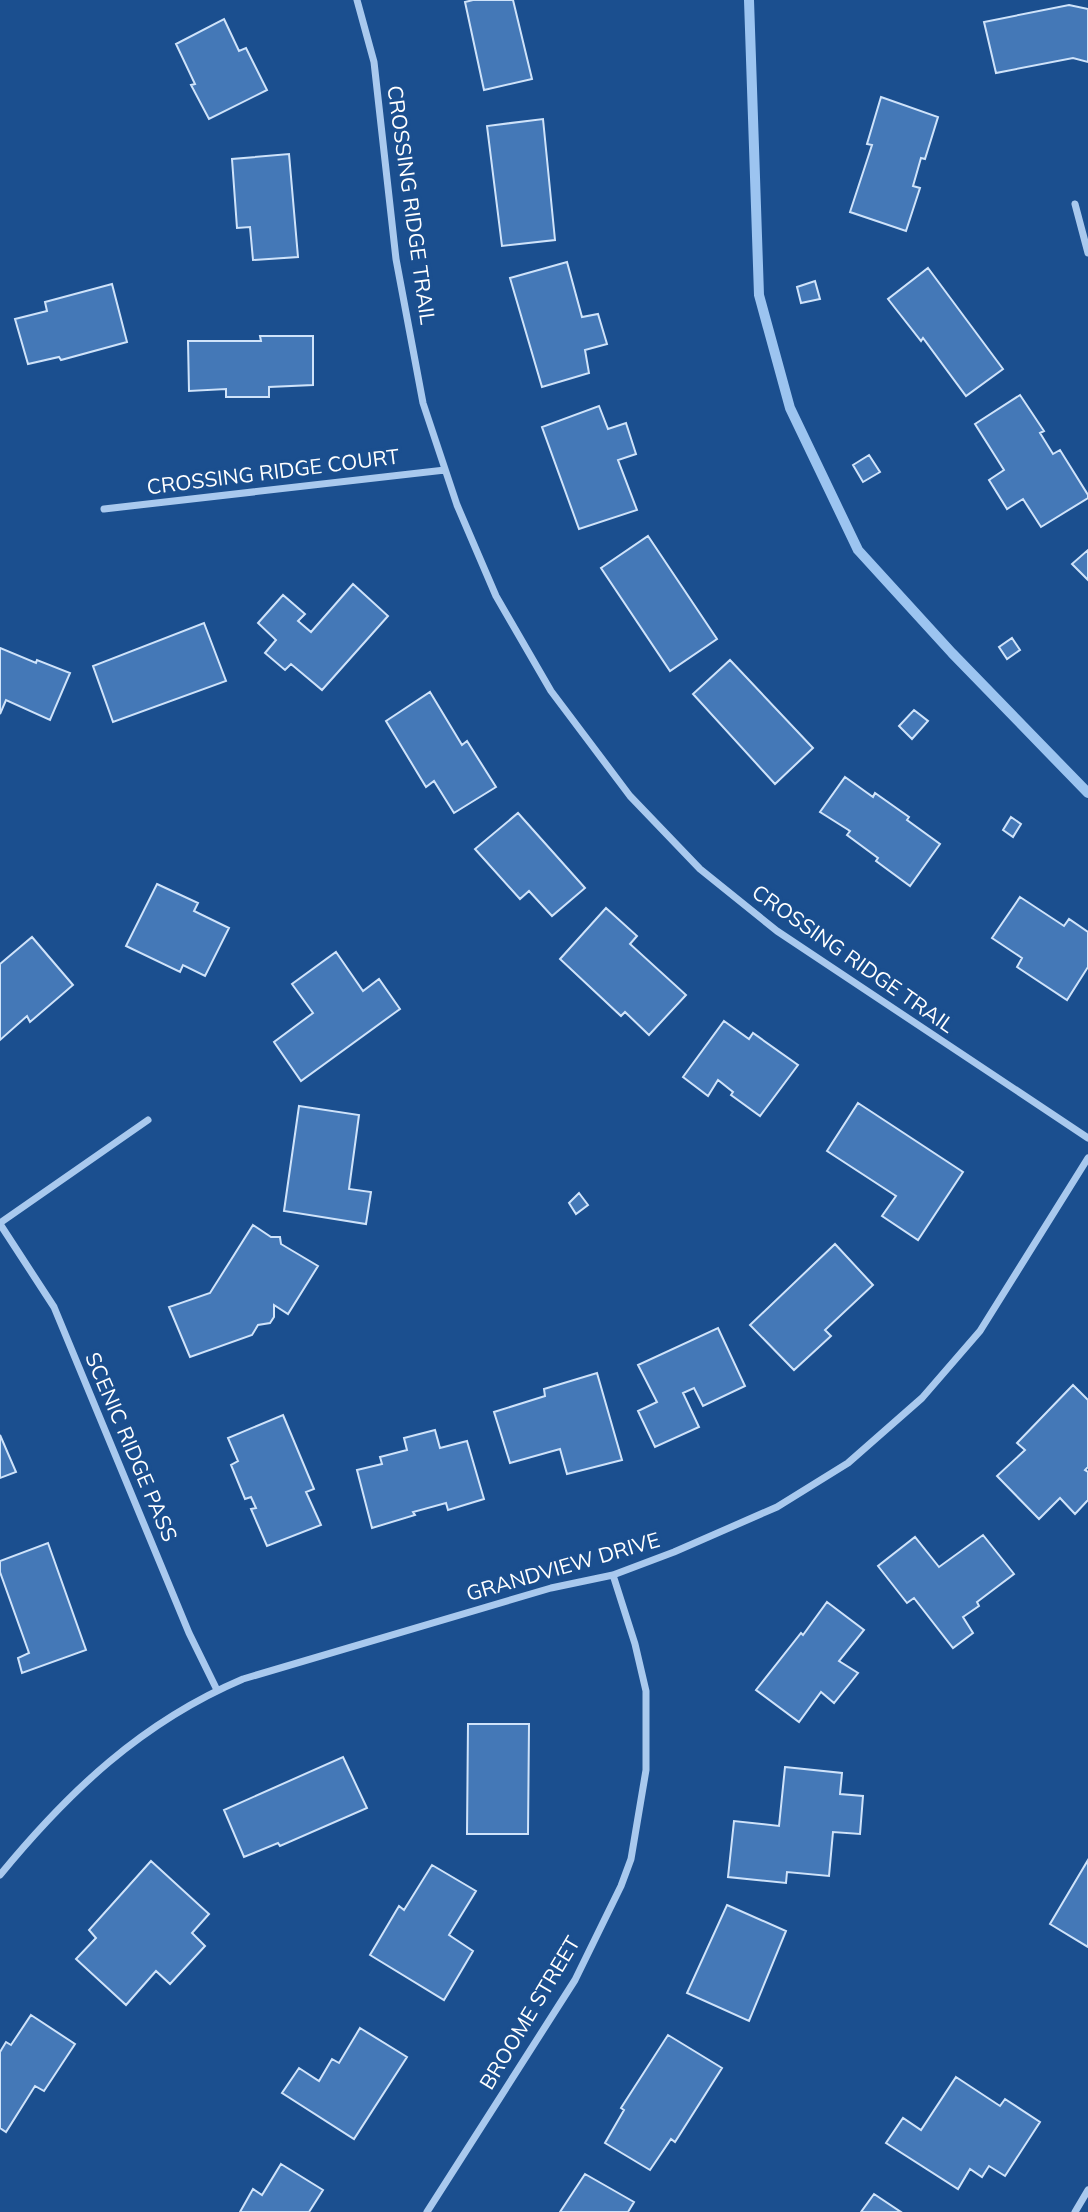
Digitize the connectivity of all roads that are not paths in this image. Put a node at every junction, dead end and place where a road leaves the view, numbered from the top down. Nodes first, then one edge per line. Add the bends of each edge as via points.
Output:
1 (357, 0) edge
2 (1075, 204) dead end
3 (1088, 253) edge
4 (446, 470) junction
5 (104, 509) dead end
6 (148, 1120) dead end
7 (1088, 1138) edge
8 (1088, 1158) edge
9 (0, 1223) edge
10 (613, 1575) junction
11 (217, 1690) junction
12 (0, 1875) edge
13 (1088, 2190) edge
14 (427, 2212) edge
15 (1074, 2212) edge

1 - 4 street, CROSSING RIDGE TRAIL via 374,62 401,285 423,402
2 - 3 street
4 - 5 street, CROSSING RIDGE COURT
4 - 7 street, CROSSING RIDGE TRAIL via 496,596 551,691 630,796 700,869 777,932
6 - 9 street
8 - 10 street, GRANDVIEW DRIVE via 980,1331 922,1398 848,1463 777,1507
9 - 11 street, SCENIC RIDGE PASS via 54,1307
10 - 11 street, GRANDVIEW DRIVE via 538,1592
10 - 14 street, BROOME STREET via 646,1691 646,1770 631,1859 575,1980
11 - 12 street, GRANDVIEW DRIVE via 110,1759 41,1825
13 - 15 street

